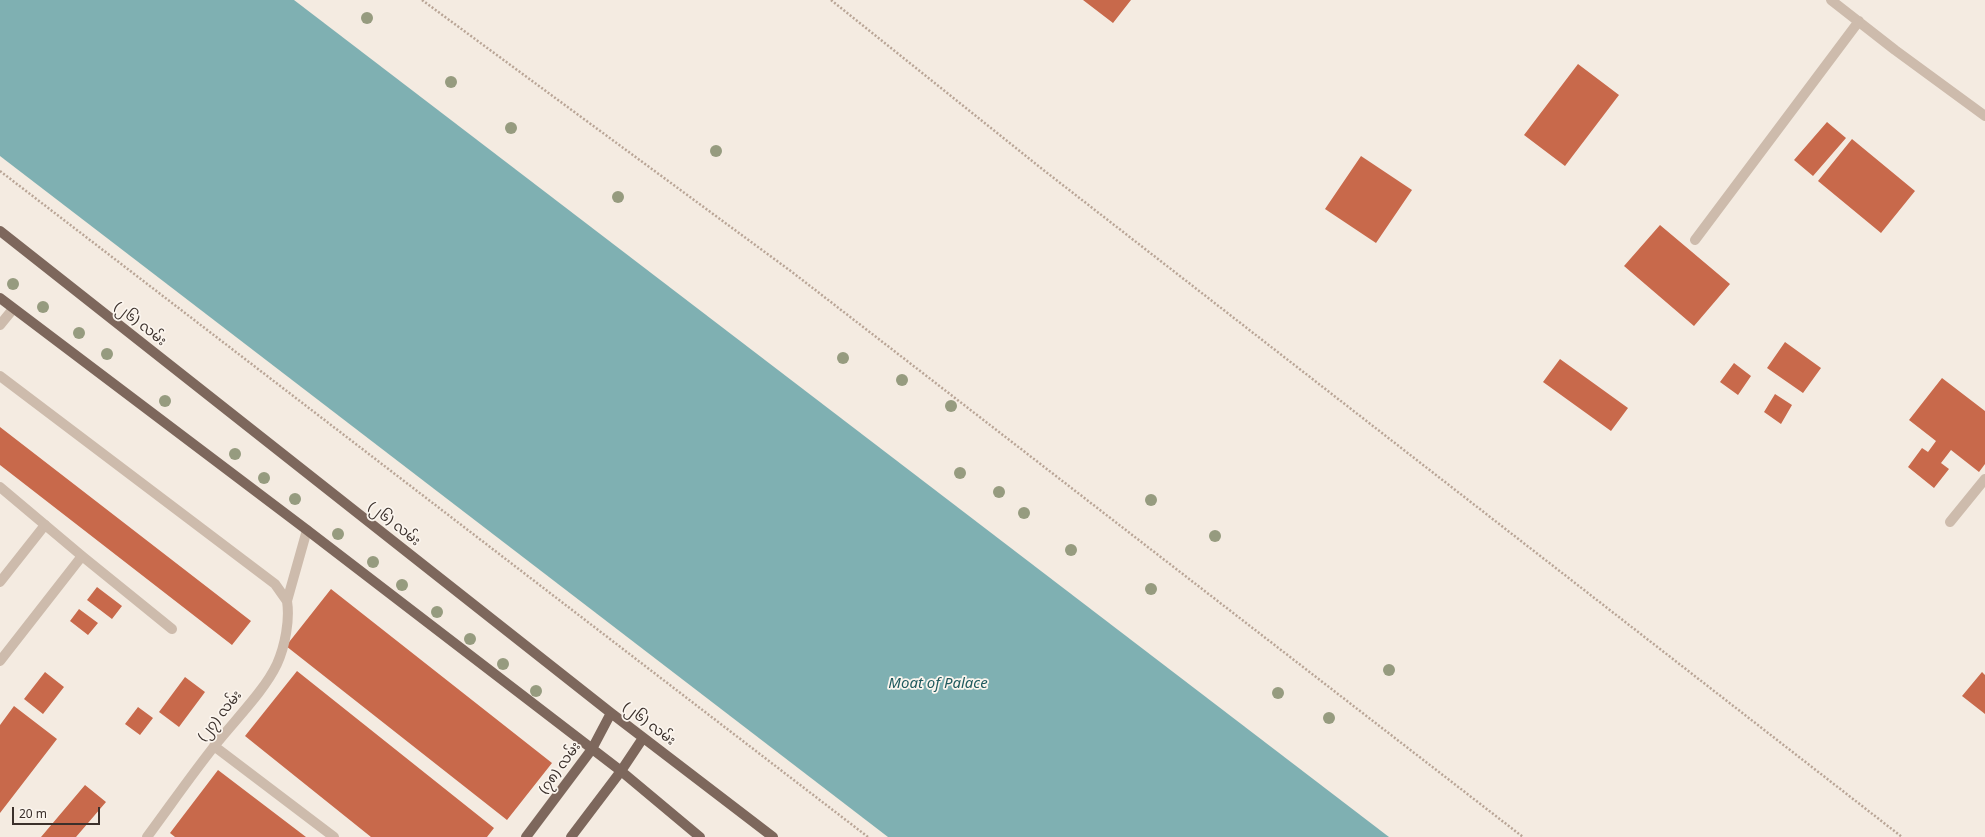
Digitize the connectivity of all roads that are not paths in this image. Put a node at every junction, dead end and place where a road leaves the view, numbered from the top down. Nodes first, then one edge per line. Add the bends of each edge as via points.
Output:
1 (1831, 0) edge
2 (1859, 21) junction
3 (1985, 116) edge
4 (0, 231) edge
5 (1695, 240) dead end
6 (0, 298) edge
7 (13, 309) junction
8 (0, 325) edge
9 (0, 376) edge
10 (1985, 479) edge
11 (0, 487) edge
12 (1950, 522) dead end
13 (45, 526) junction
14 (307, 530) junction
15 (82, 556) junction
16 (0, 582) edge
17 (287, 601) junction
18 (172, 629) dead end
19 (0, 661) edge
20 (610, 713) junction
21 (643, 738) junction
22 (214, 746) junction
23 (592, 749) junction
24 (621, 771) junction
25 (147, 837) edge
26 (334, 837) edge
27 (526, 837) edge
28 (571, 837) edge
29 (700, 837) edge
30 (773, 837) edge

1 - 2 street
2 - 3 street
2 - 5 street
4 - 20 main road, (၂၆) လမ်း
6 - 7 main road
7 - 8 street
7 - 14 main road
9 - 17 street via 276,584
10 - 12 street
11 - 13 street
13 - 15 street
13 - 16 street
14 - 17 street, (၂၇) လမ်း
14 - 23 main road
15 - 18 street
15 - 19 street
17 - 22 street, (၂၇) လမ်း via 289,612 277,662 270,676
20 - 21 main road, (၂၆) လမ်း
20 - 23 main road, (၇၈) လမ်း
21 - 24 main road
21 - 30 main road, (၂၆) လမ်း
22 - 25 street, (၂၇) လမ်း
22 - 26 street
23 - 24 main road
23 - 27 main road, (၇၈) လမ်း
24 - 28 main road
24 - 29 main road

